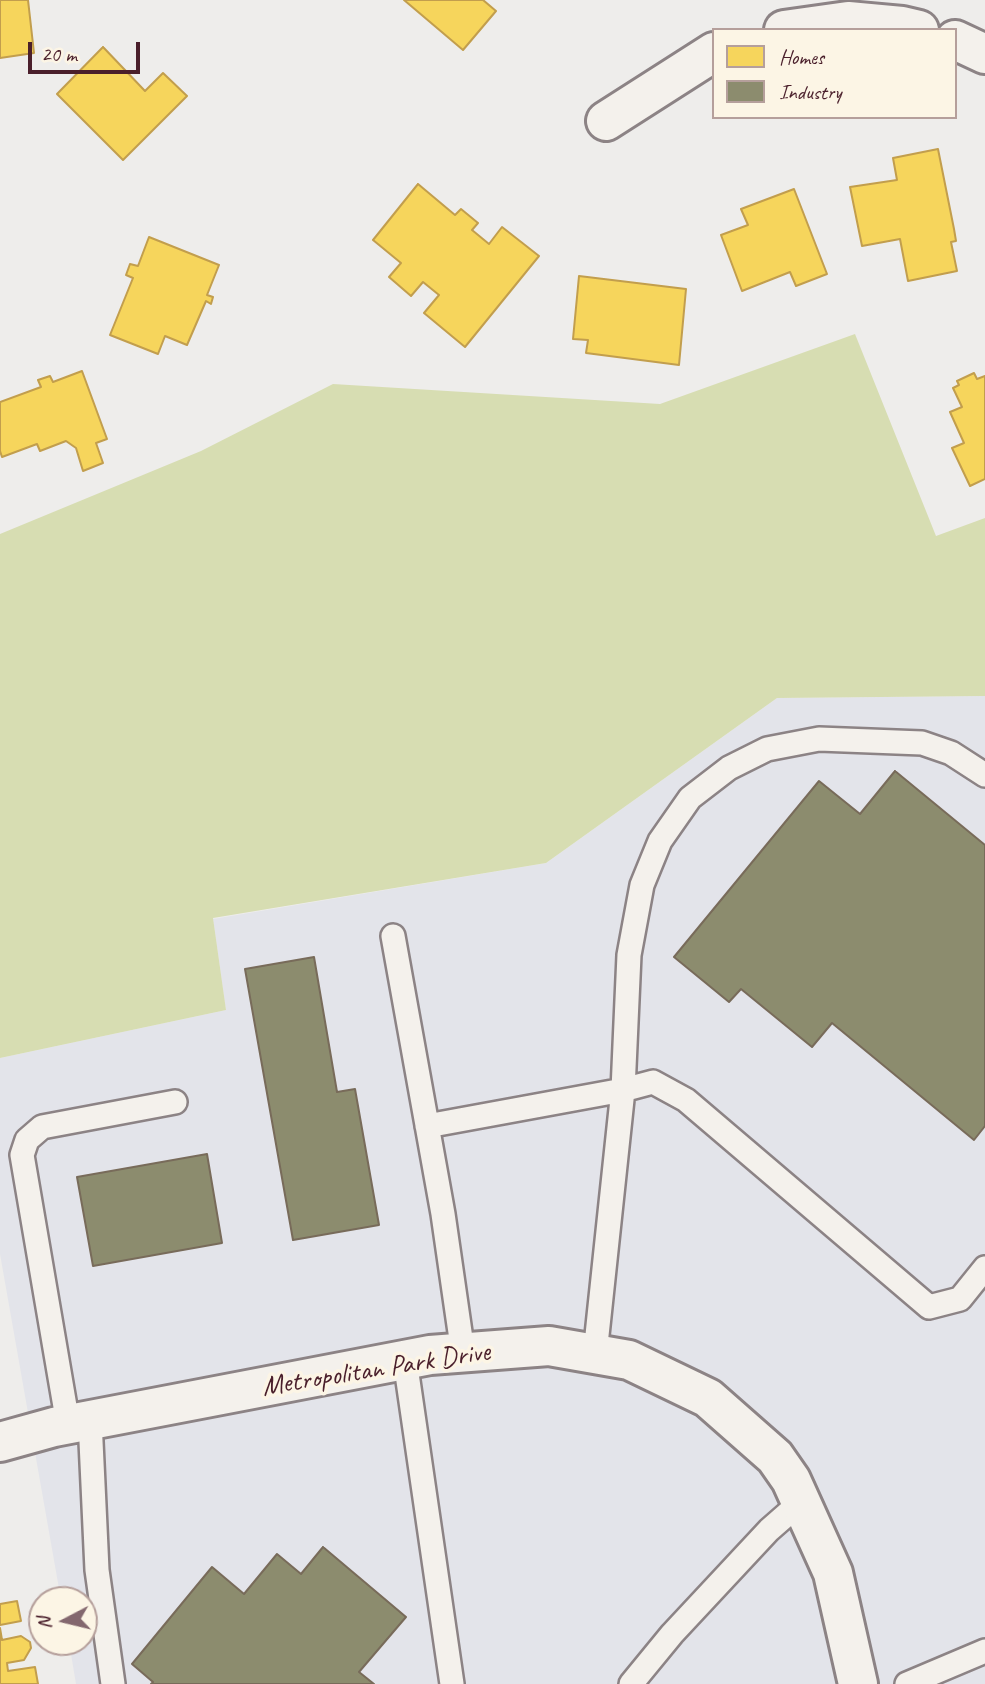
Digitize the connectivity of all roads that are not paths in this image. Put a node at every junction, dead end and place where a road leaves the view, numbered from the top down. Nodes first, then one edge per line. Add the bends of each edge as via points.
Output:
1 (798, 28) edge
2 (910, 28) edge
3 (957, 41) edge
4 (712, 53) edge
5 (985, 54) edge
6 (606, 121) dead end
7 (985, 775) edge
8 (393, 936) dead end
9 (623, 1090) junction
10 (175, 1102) dead end
11 (427, 1126) junction
12 (985, 1268) edge
13 (463, 1353) junction
14 (595, 1354) junction
15 (405, 1360) junction
16 (79, 1422) junction
17 (0, 1442) edge
18 (801, 1502) junction
19 (984, 1650) edge
20 (113, 1684) edge
21 (452, 1684) edge
22 (631, 1684) edge
23 (858, 1684) edge
24 (907, 1684) edge

1 - 2 street via 848,21
3 - 5 street
4 - 6 street
7 - 9 lane via 951,752 922,743 819,739 767,749 729,768 690,798 660,841 642,885 629,955
8 - 11 lane
9 - 11 lane
9 - 12 lane via 653,1082 686,1100 929,1307 960,1299
9 - 14 lane
10 - 16 lane via 42,1127 27,1140 22,1155
11 - 13 lane
13 - 14 street, Metropolitan Park Drive via 549,1346
13 - 15 street, Metropolitan Park Drive
14 - 18 street, Metropolitan Park Drive via 629,1360 708,1398 775,1457
15 - 16 street, Metropolitan Park Drive
15 - 21 lane
16 - 17 street, Metropolitan Park Drive
16 - 20 lane
18 - 22 lane via 769,1530
18 - 23 street, Metropolitan Park Drive via 833,1573
19 - 24 lane

